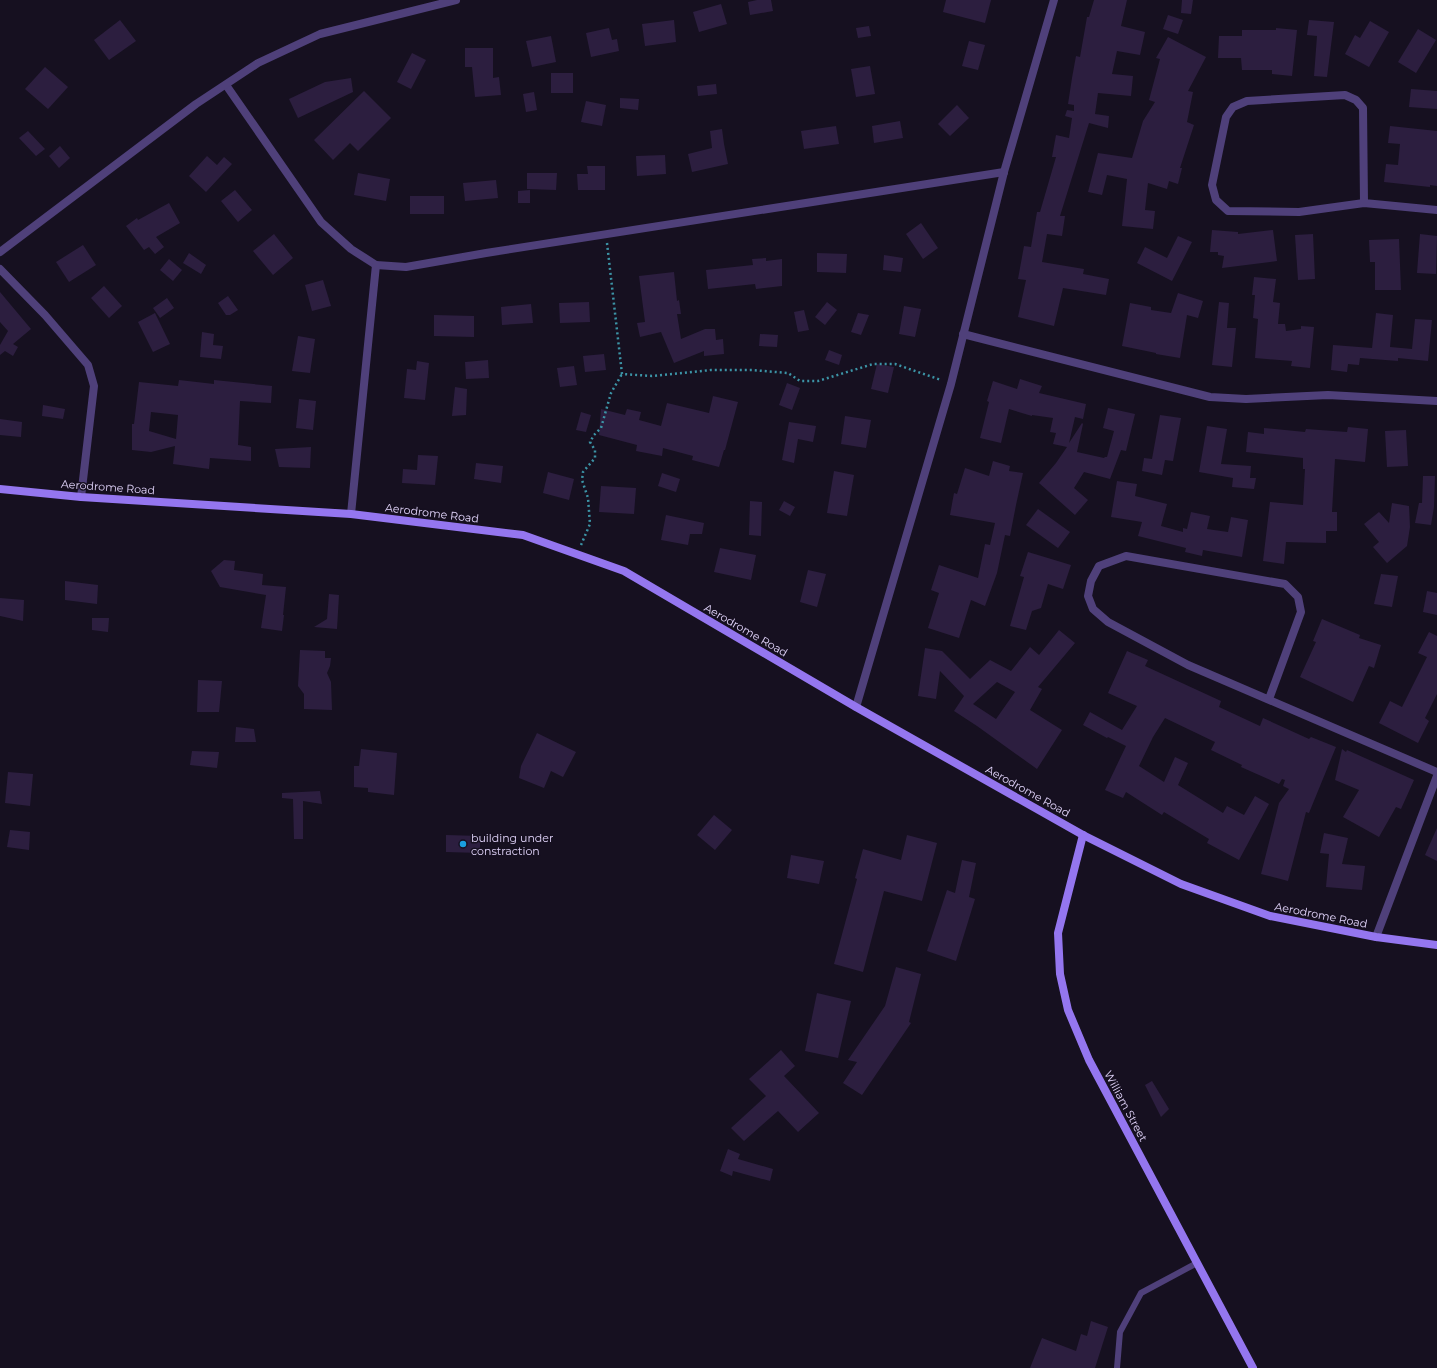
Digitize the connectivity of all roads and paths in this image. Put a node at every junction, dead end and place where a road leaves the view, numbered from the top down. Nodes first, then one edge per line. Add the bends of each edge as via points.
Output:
1 (456, 0) edge
2 (1054, 0) edge
3 (226, 85) junction
4 (1004, 172) junction
5 (1364, 203) junction
6 (1437, 210) edge
7 (606, 235) junction
8 (0, 252) edge
9 (376, 265) junction
10 (0, 269) edge
11 (963, 334) junction
12 (622, 374) junction
13 (951, 384) junction
14 (1437, 401) edge
15 (0, 489) edge
16 (80, 497) junction
17 (351, 514) junction
18 (577, 554) junction
19 (1269, 700) junction
20 (856, 707) junction
21 (1437, 772) edge
22 (1437, 776) edge
23 (1084, 835) junction
24 (1376, 937) junction
25 (1437, 945) edge
26 (1197, 1263) junction
27 (1117, 1368) edge
28 (1253, 1368) edge

1 - 3 street via 320,34 258,63
2 - 4 street
3 - 8 street via 196,104
3 - 9 street via 321,222 351,249
4 - 7 street
4 - 11 street
5 - 5 street via 1299,212 1228,211 1216,200 1212,185 1226,117 1233,107 1247,101 1345,96 1356,100 1363,108
5 - 6 street
7 - 9 street via 406,267
7 - 12 path
9 - 17 street
10 - 16 street via 45,315 88,365 94,386
11 - 13 street
11 - 14 street via 1210,397 1246,399 1328,395
12 - 13 path via 652,376 711,370 752,370 788,373 800,381 818,381 873,364 895,364
12 - 18 path via 611,393 601,428 590,442 595,450 595,458 583,472 582,480 588,498 590,524
13 - 20 street
15 - 16 street, Aerodrome Road
16 - 17 street, Aerodrome Road
17 - 18 street, Aerodrome Road via 523,535
18 - 20 street, Aerodrome Road via 624,571
19 - 19 street via 1188,665 1108,622 1093,609 1088,596 1091,581 1099,566 1126,556 1285,584 1298,597 1301,612
19 - 21 street
20 - 23 street, Aerodrome Road
22 - 24 street
23 - 24 street, Aerodrome Road via 1181,884 1270,916
23 - 26 street, William Street via 1058,933 1060,974 1068,1010 1089,1060
24 - 25 street, Aerodrome Road
26 - 27 lane via 1141,1293 1120,1332
26 - 28 street, William Street

